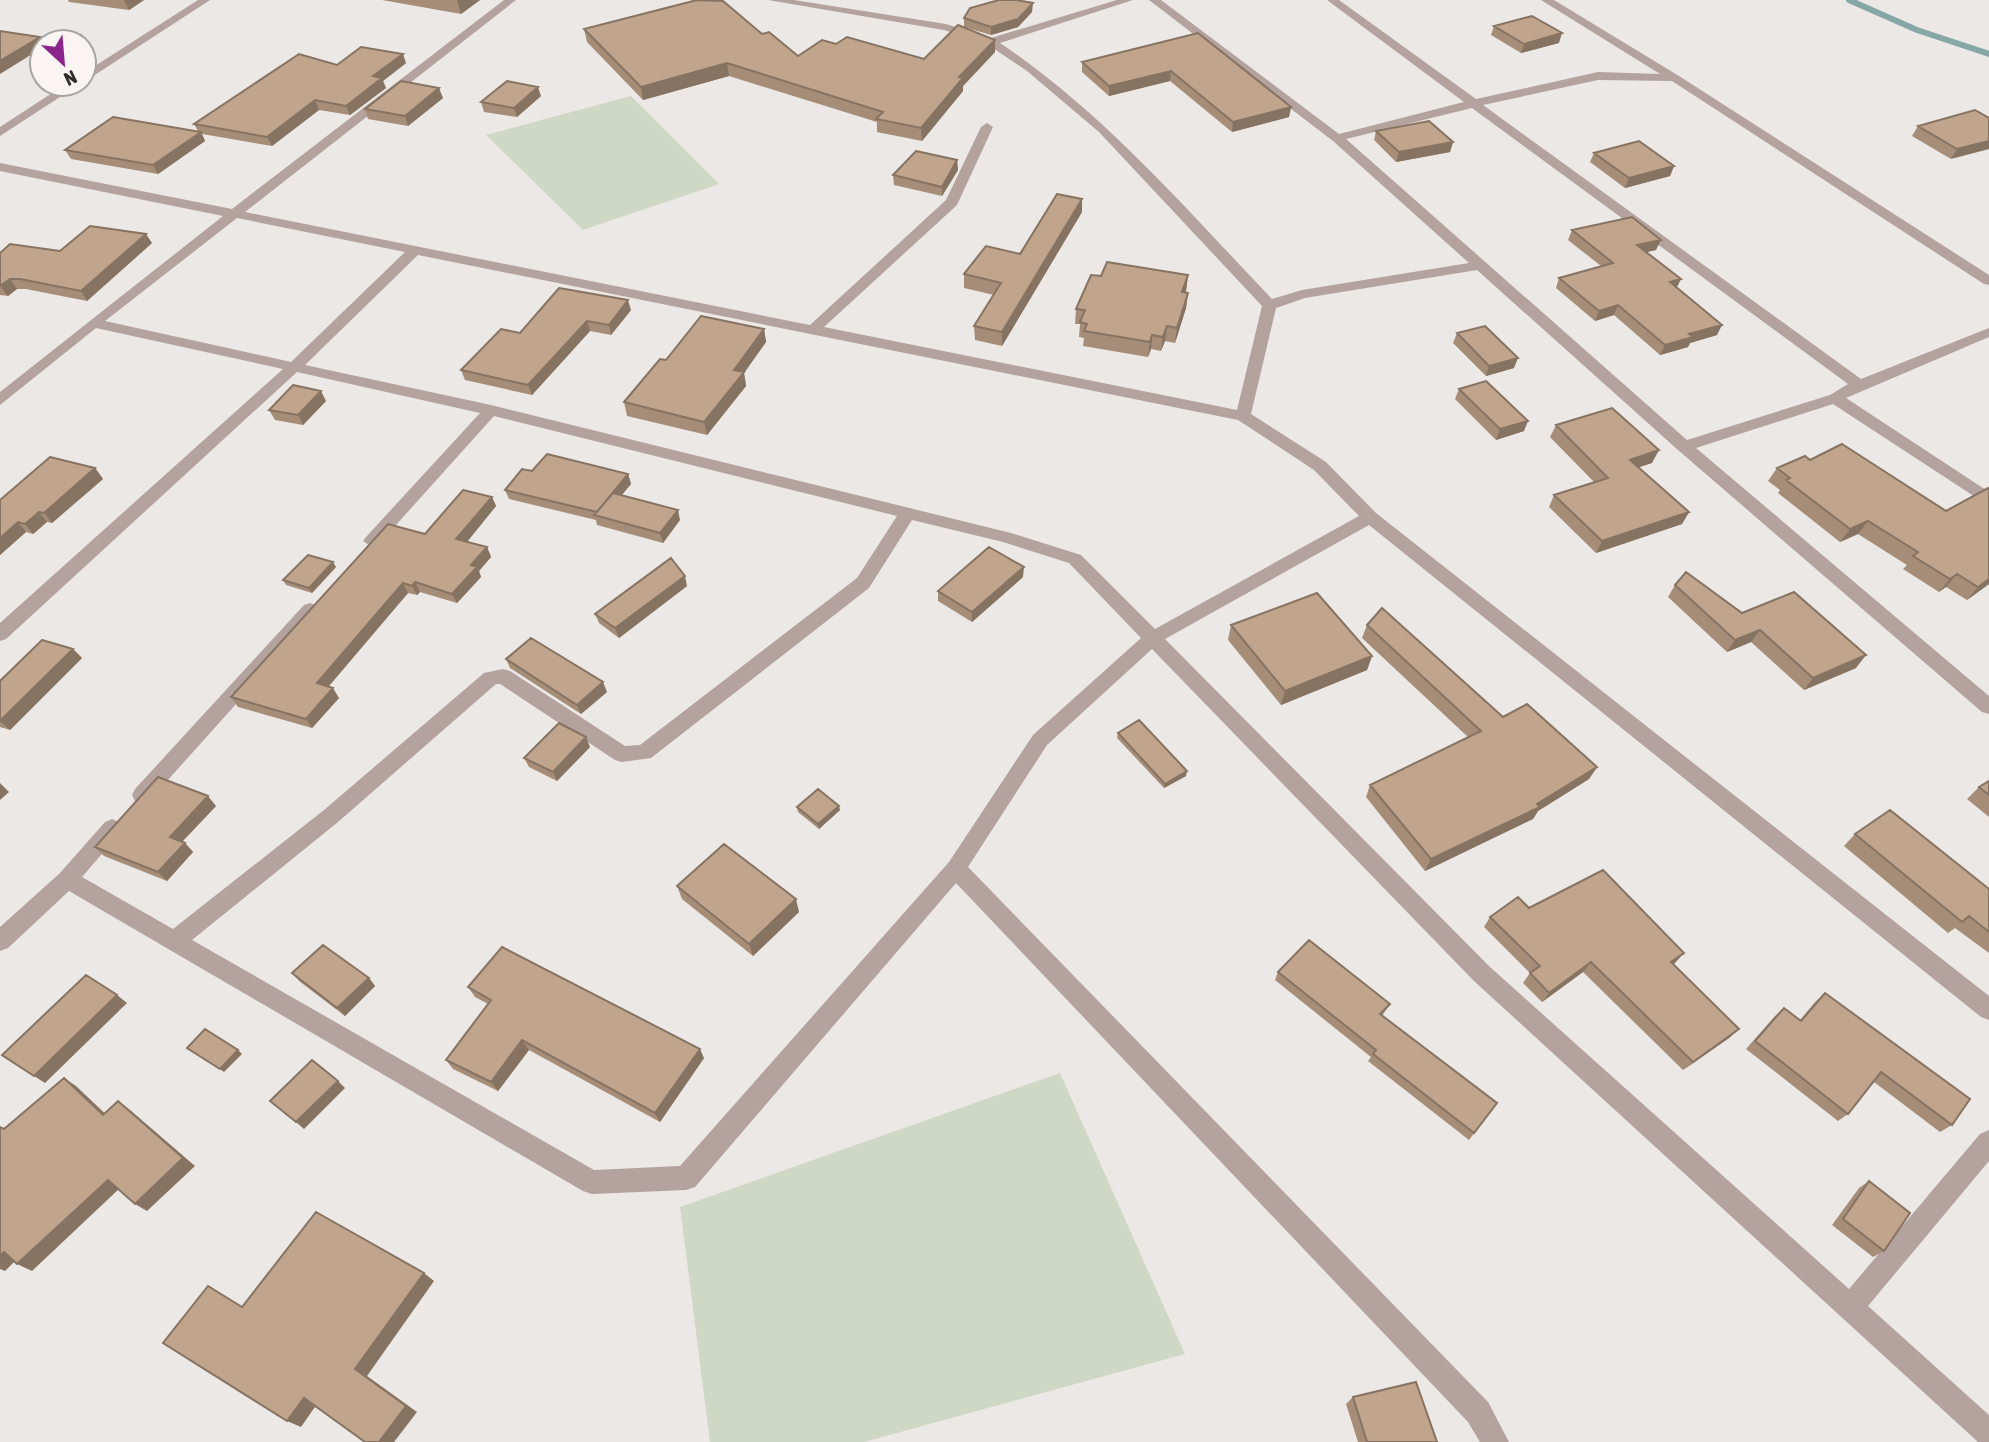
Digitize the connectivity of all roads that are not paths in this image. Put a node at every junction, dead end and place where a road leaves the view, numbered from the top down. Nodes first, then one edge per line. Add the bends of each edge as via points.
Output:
1 (205, 0) edge
2 (511, 0) edge
3 (773, 0) edge
4 (1128, 0) edge
5 (1154, 0) edge
6 (1332, 0) edge
7 (1546, 0) edge
8 (991, 42) junction
9 (98, 69) edge
10 (1675, 78) junction
11 (52, 98) edge
12 (1475, 102) junction
13 (987, 127) dead end
14 (0, 132) edge
15 (1337, 138) junction
16 (0, 167) edge
17 (233, 214) junction
18 (417, 248) junction
19 (1480, 265) junction
20 (1989, 281) edge
21 (1269, 305) junction
22 (93, 323) junction
23 (814, 329) junction
24 (1989, 332) edge
25 (294, 367) junction
26 (1859, 385) junction
27 (1835, 398) junction
28 (0, 400) edge
29 (491, 410) junction
30 (1243, 416) junction
31 (1684, 446) junction
32 (1989, 500) edge
33 (907, 514) junction
34 (1370, 517) junction
35 (362, 552) edge
36 (325, 593) edge
37 (0, 634) edge
38 (1151, 639) junction
39 (1989, 707) edge
40 (956, 868) junction
41 (66, 879) junction
42 (176, 939) junction
43 (0, 941) edge
44 (1989, 1010) edge
45 (1989, 1142) edge
46 (1850, 1307) junction
47 (1989, 1433) edge
48 (1495, 1442) edge

1 - 9 street
2 - 17 street
3 - 8 street via 946,27
4 - 8 street
5 - 15 street
6 - 12 street
7 - 10 street
8 - 21 street via 1103,129
10 - 12 street via 1598,76
10 - 20 street
11 - 14 street
12 - 15 street
12 - 26 street
13 - 23 street via 952,202
15 - 19 street
16 - 17 street
17 - 18 street
17 - 22 street
18 - 23 street
18 - 25 street
19 - 21 street via 1302,294
19 - 31 street
21 - 30 street
22 - 25 street
22 - 28 street
23 - 30 street
24 - 26 street
25 - 29 street
25 - 37 street
26 - 27 street
27 - 31 street
27 - 32 street
29 - 33 street
29 - 35 street
30 - 34 street via 1320,466
31 - 39 street
33 - 38 street via 1075,559
33 - 42 street via 863,583 644,752 622,754 503,676 491,678 331,816
34 - 38 street
34 - 44 street
36 - 41 street
38 - 40 street via 1040,740
38 - 46 street via 1482,974
40 - 42 street via 686,1178 592,1182
40 - 48 street via 1478,1412
41 - 42 street
41 - 43 street
45 - 46 street
46 - 47 street

